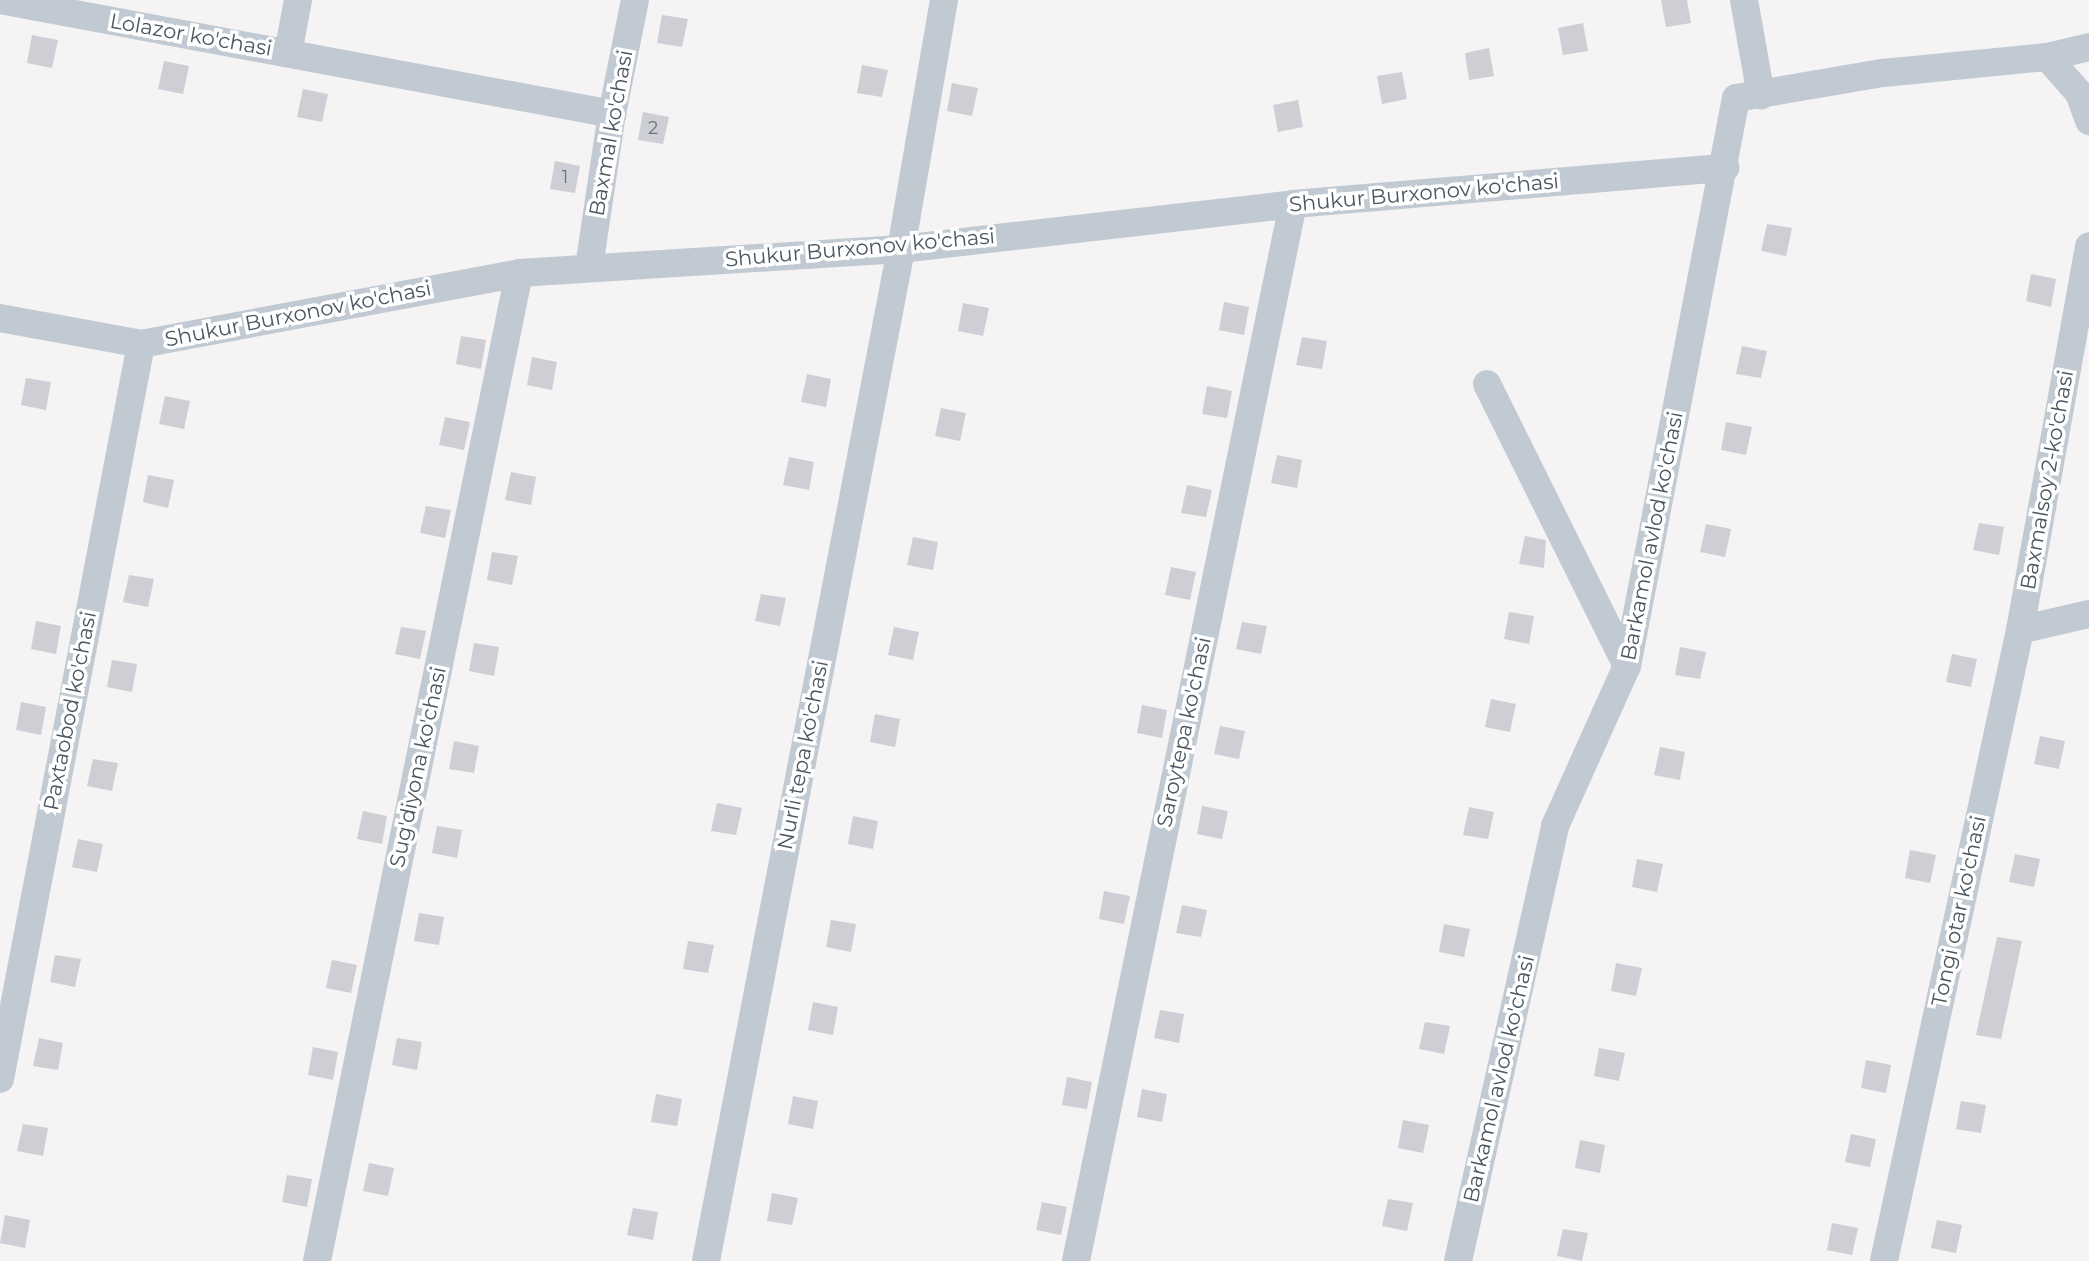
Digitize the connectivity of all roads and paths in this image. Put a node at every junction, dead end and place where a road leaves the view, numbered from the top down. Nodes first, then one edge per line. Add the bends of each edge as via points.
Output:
1 (298, 0) edge
2 (635, 0) edge
3 (944, 0) edge
4 (1744, 0) edge
5 (0, 1) edge
6 (2089, 47) edge
7 (288, 53) junction
8 (2047, 57) junction
9 (1761, 95) junction
10 (612, 114) junction
11 (2089, 121) edge
12 (1726, 169) junction
13 (1293, 204) junction
14 (2089, 246) edge
15 (901, 249) junction
16 (590, 267) junction
17 (519, 273) junction
18 (0, 318) edge
19 (141, 344) junction
20 (1487, 383) dead end
21 (2089, 614) edge
22 (2020, 630) junction
23 (1627, 666) junction
24 (0, 1079) edge
25 (317, 1261) edge
26 (706, 1261) edge
27 (1076, 1261) edge
28 (1458, 1261) edge
29 (1884, 1261) edge

1 - 7 street, Lolazor ko'chasi
2 - 10 street, Baxmal ko'chasi
3 - 15 street, Nurli tepa ko'chasi
4 - 9 street
5 - 7 street, Lolazor ko'chasi
6 - 8 street
7 - 10 street
8 - 9 street via 1883,74
8 - 11 street via 2079,93
9 - 12 street via 1736,98
10 - 16 street, Baxmal ko'chasi
12 - 13 street, Shukur Burxonov ko'chasi
12 - 23 street, Barkamol avlod ko'chasi
13 - 15 street, Shukur Burxonov ko'chasi
13 - 27 street, Saroytepa ko'chasi
14 - 22 street, Baxmalsoy 2-ko'chasi
15 - 16 street, Shukur Burxonov ko'chasi
15 - 26 street, Nurli tepa ko'chasi
16 - 17 street, Shukur Burxonov ko'chasi
17 - 19 street, Shukur Burxonov ko'chasi
17 - 25 street, Sug'diyona ko'chasi
18 - 19 street, Shukur Burxonov ko'chasi
19 - 24 street, Paxtaobod ko'chasi
20 - 23 street
21 - 22 street
22 - 29 street, Tongi otar ko'chasi
23 - 28 street, Barkamol avlod ko'chasi via 1555,826

